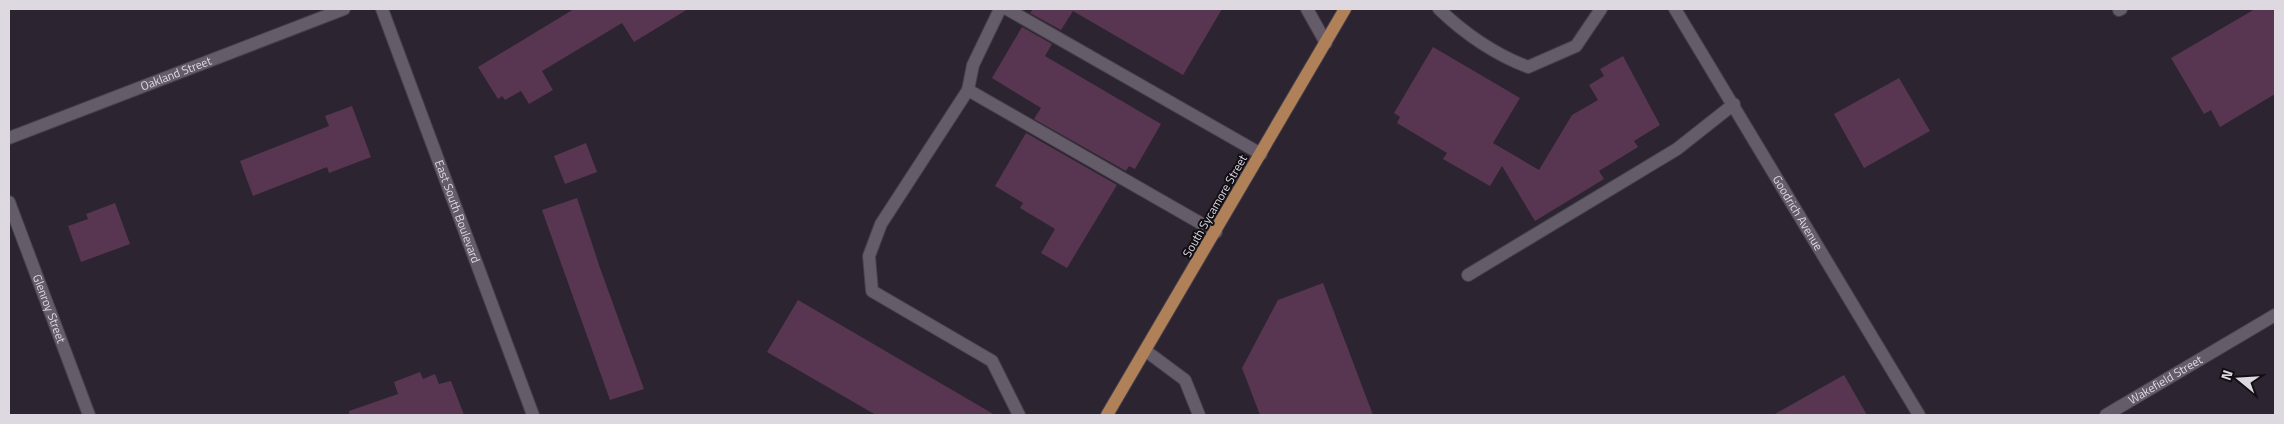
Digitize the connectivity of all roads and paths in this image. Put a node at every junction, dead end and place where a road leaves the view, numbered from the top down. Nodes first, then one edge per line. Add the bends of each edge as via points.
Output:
1 (344, 9) edge
2 (382, 9) edge
3 (1000, 9) edge
4 (1007, 9) edge
5 (1307, 9) edge
6 (1345, 9) edge
7 (1439, 9) edge
8 (1602, 9) edge
9 (1675, 9) edge
10 (1326, 42) junction
11 (968, 90) junction
12 (1734, 104) junction
13 (9, 138) edge
14 (1261, 154) junction
15 (9, 202) edge
16 (1216, 232) junction
17 (1468, 275) dead end
18 (2275, 315) edge
19 (1146, 351) junction
20 (89, 415) edge
21 (533, 415) edge
22 (1019, 415) edge
23 (1107, 415) edge
24 (1199, 415) edge
25 (1919, 415) edge
26 (2106, 415) edge

1 - 13 street, Oakland Street
2 - 21 street, East South Boulevard
3 - 11 street via 972,65
4 - 14 street
5 - 10 street
6 - 10 main road, South Sycamore Street
7 - 8 street via 1461,30 1496,53 1528,67 1576,46
9 - 12 street, Goodrich Avenue
10 - 14 main road, South Sycamore Street
11 - 16 street
11 - 22 street via 881,224 869,256 872,291 992,360
12 - 17 street via 1677,149
12 - 25 street, Goodrich Avenue
14 - 16 main road, South Sycamore Street
15 - 20 street, Glenroy Street
16 - 19 main road, South Sycamore Street
18 - 26 street, Wakefield Street
19 - 23 main road, South Sycamore Street
19 - 24 street via 1186,380

